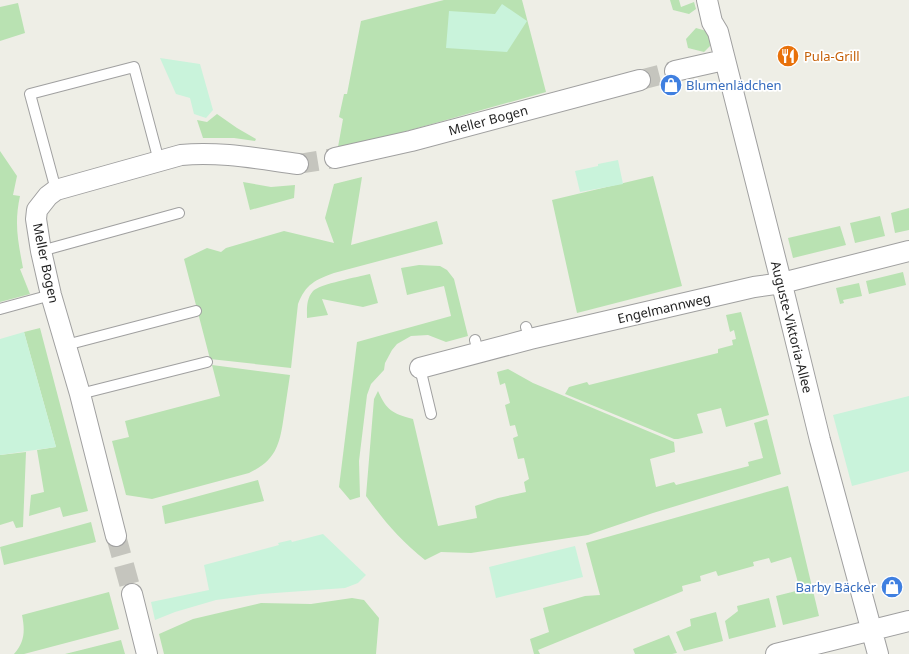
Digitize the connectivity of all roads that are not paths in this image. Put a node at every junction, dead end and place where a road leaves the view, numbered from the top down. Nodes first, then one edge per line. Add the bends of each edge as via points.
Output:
1 (707, 0) edge
2 (724, 60) junction
3 (676, 72) tunnel mouth
4 (640, 80) tunnel mouth
5 (335, 158) tunnel mouth
6 (159, 161) junction
7 (298, 164) tunnel mouth
8 (56, 190) junction
9 (179, 213) dead end
10 (41, 251) junction
11 (909, 252) edge
12 (782, 283) junction
13 (51, 295) junction
14 (0, 309) edge
15 (196, 311) dead end
16 (66, 346) junction
17 (207, 362) dead end
18 (420, 368) joint
19 (80, 394) junction
20 (431, 414) dead end
21 (116, 536) tunnel mouth
22 (132, 594) tunnel mouth
23 (909, 621) edge
24 (871, 629) junction
25 (147, 654) edge
26 (776, 654) edge
27 (878, 654) edge

1 - 2 street, Auguste-Viktoria-Allee
2 - 3 street
2 - 12 street, Auguste-Viktoria-Allee
4 - 5 street, Meller Bogen via 411,141
6 - 7 street, Meller Bogen via 200,153
6 - 8 street, Meller Bogen
6 - 8 lane via 134,67 30,94
8 - 10 street, Meller Bogen via 37,210
9 - 10 lane
10 - 13 street, Meller Bogen
11 - 12 street, Engelmannweg
12 - 18 street, Engelmannweg via 528,333 477,346
12 - 24 street, Auguste-Viktoria-Allee via 820,440
13 - 14 lane
13 - 16 street, Meller Bogen
15 - 16 lane
16 - 19 street, Meller Bogen
17 - 19 lane
18 - 20 lane
19 - 21 street, Meller Bogen
22 - 25 street
23 - 24 street
24 - 26 street
24 - 27 street, Auguste-Viktoria-Allee

